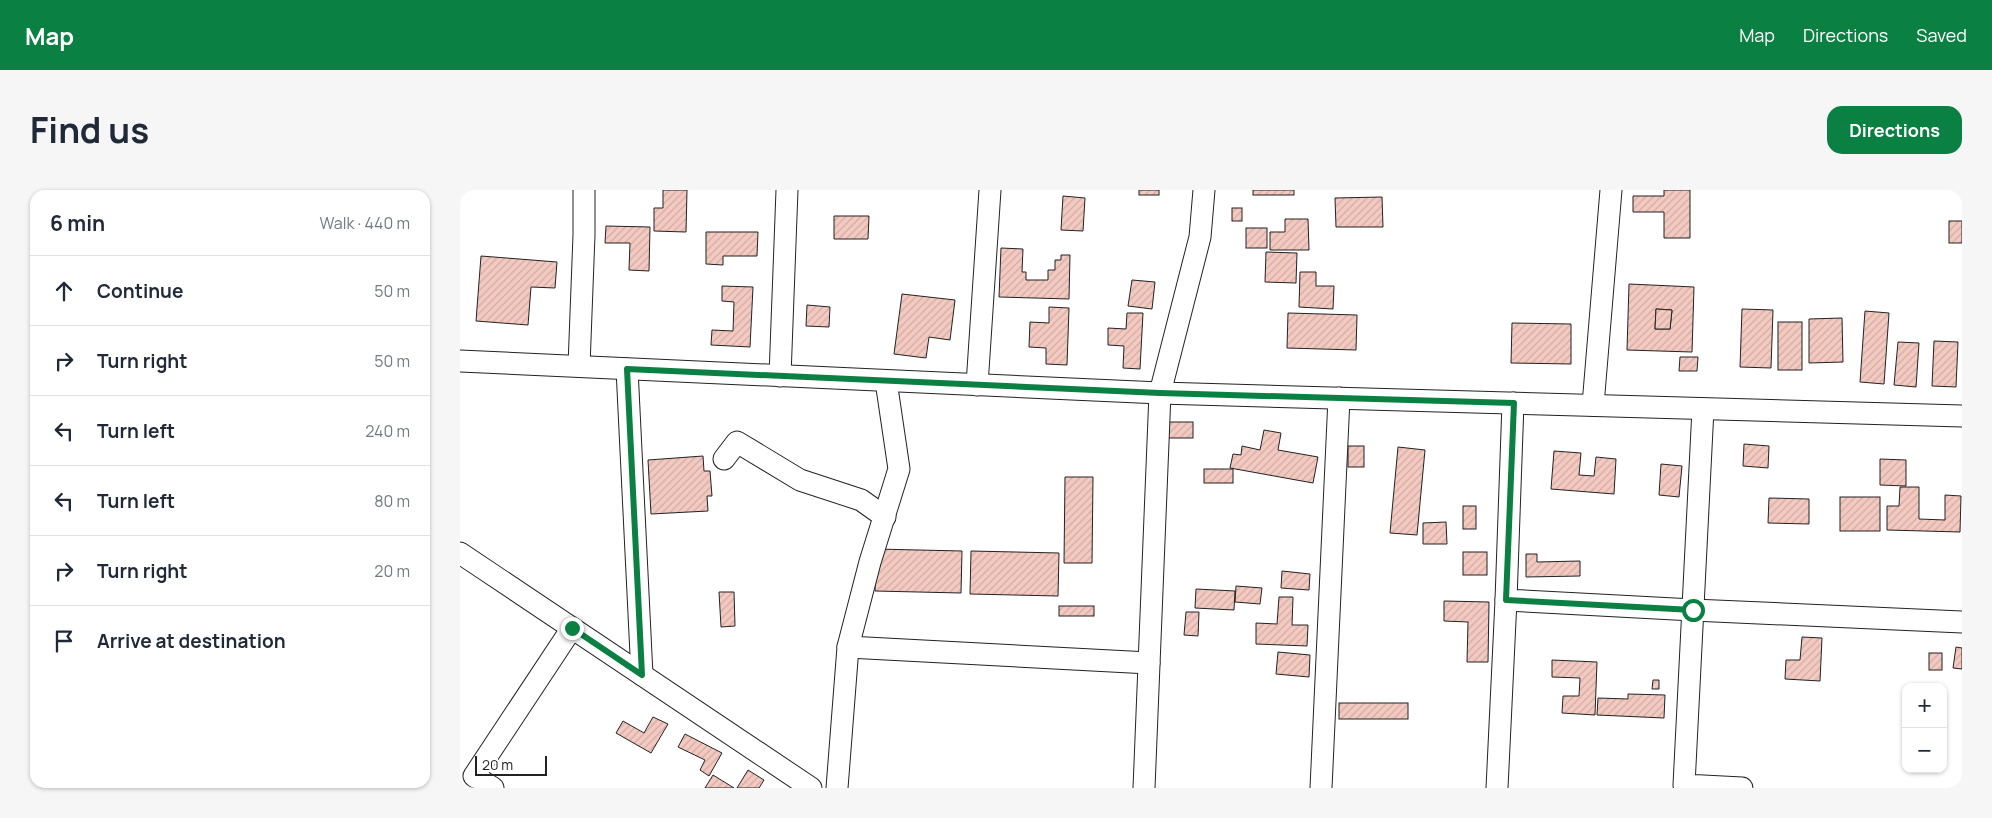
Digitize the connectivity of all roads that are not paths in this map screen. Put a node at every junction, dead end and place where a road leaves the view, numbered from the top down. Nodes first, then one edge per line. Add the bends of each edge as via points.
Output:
1 (584, 190) edge
2 (787, 190) edge
3 (990, 190) edge
4 (1204, 190) edge
5 (1611, 190) edge
6 (460, 361) edge
7 (579, 366) junction
8 (627, 369) junction
9 (780, 376) junction
10 (886, 380) junction
11 (977, 385) junction
12 (1160, 393) junction
13 (1339, 398) junction
14 (1514, 403) junction
15 (1593, 405) junction
16 (1704, 409) junction
17 (1962, 416) edge
18 (724, 459) dead end
19 (885, 517) junction
20 (460, 554) edge
21 (1506, 600) junction
22 (1693, 610) junction
23 (1962, 622) edge
24 (572, 628) junction
25 (848, 647) junction
26 (1149, 663) junction
27 (642, 675) junction
28 (467, 771) edge
29 (1684, 786) edge
30 (493, 788) edge
31 (811, 788) edge
32 (837, 788) edge
33 (1144, 788) edge
34 (1321, 788) edge
35 (1497, 788) edge
36 (1742, 788) edge

1 - 7 street
2 - 9 street
3 - 11 street
4 - 12 street via 1200,237
5 - 15 street
6 - 7 street
7 - 8 street
8 - 9 street
8 - 27 street
9 - 10 street
10 - 11 street
10 - 19 street via 899,469
11 - 12 street
12 - 13 street
12 - 26 street
13 - 14 street
13 - 34 street
14 - 15 street
14 - 21 street
15 - 16 street
16 - 17 street
16 - 22 street
18 - 19 street via 737,442 800,480 861,500
19 - 25 street
20 - 24 street
21 - 22 street
21 - 35 street
22 - 23 street
22 - 29 street
24 - 27 street
24 - 28 street
25 - 26 street
25 - 32 street
26 - 33 street
27 - 31 street
28 - 30 street
29 - 36 street

